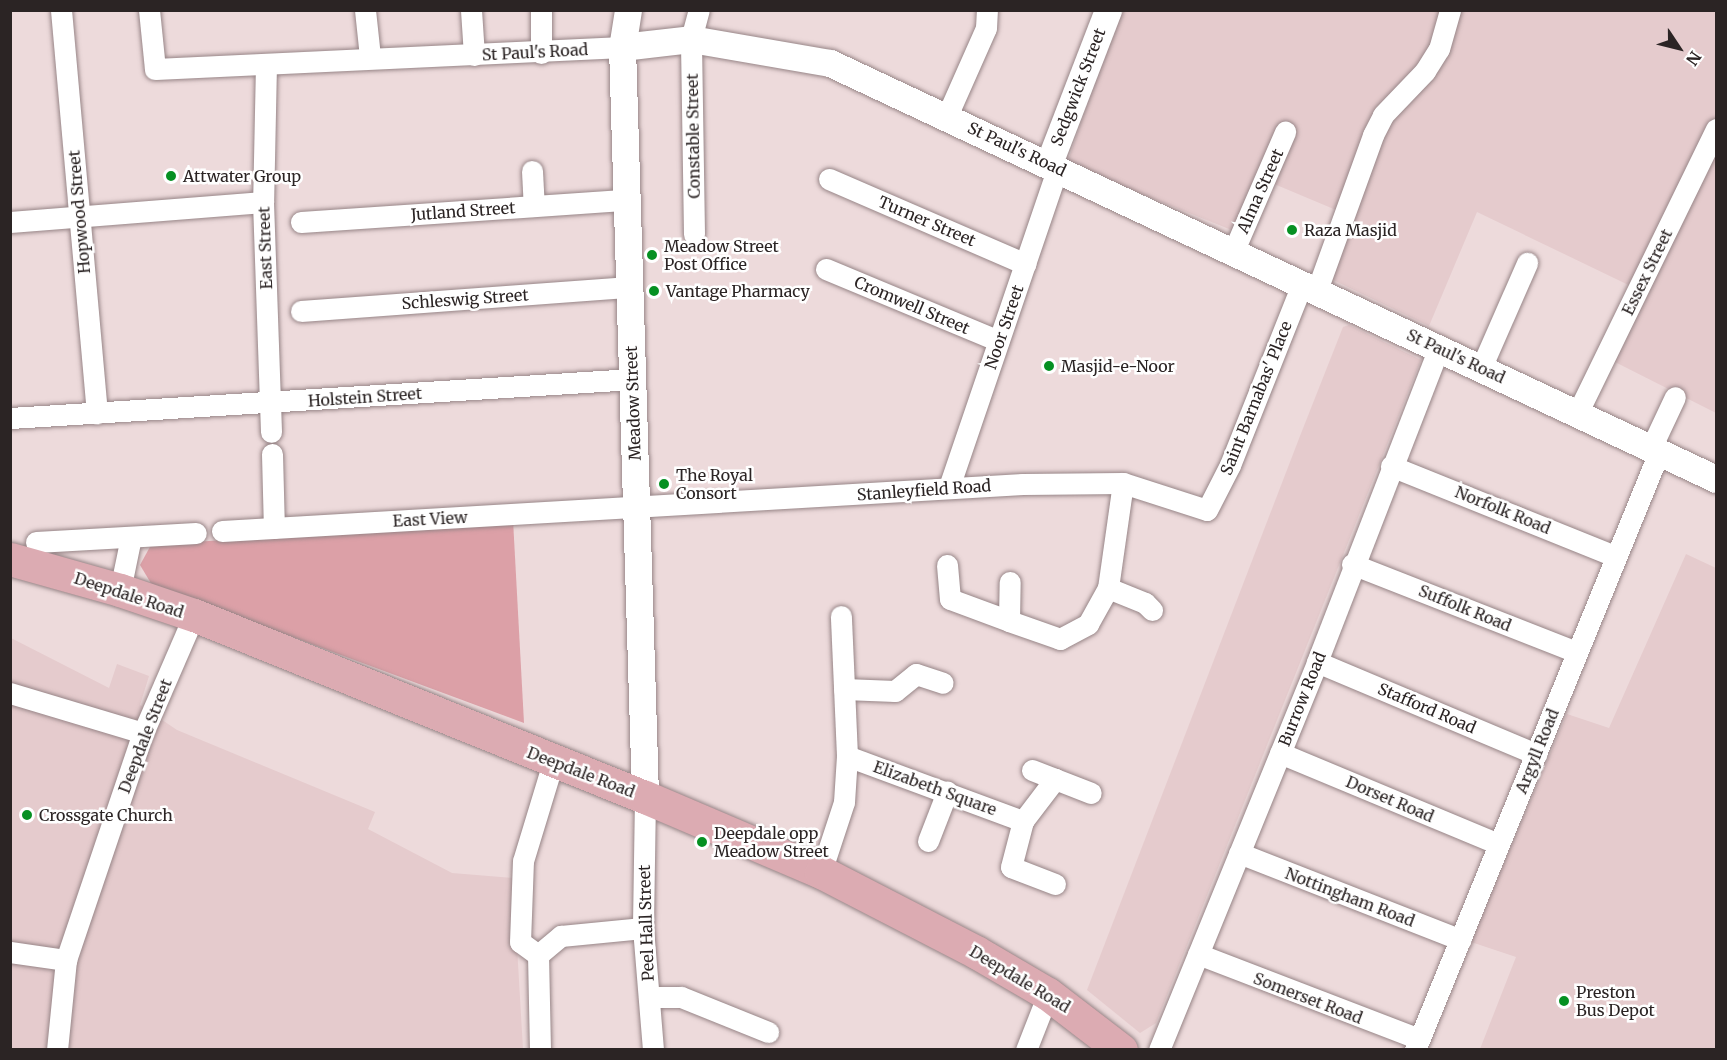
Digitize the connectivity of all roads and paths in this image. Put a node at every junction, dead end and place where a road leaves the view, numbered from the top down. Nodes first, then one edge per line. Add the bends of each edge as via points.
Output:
1 (61, 10) edge
2 (149, 10) edge
3 (365, 10) edge
4 (471, 10) edge
5 (541, 10) edge
6 (628, 10) edge
7 (699, 10) edge
8 (987, 10) edge
9 (1108, 10) edge
10 (1450, 10) edge
11 (691, 39) junction
12 (622, 47) junction
13 (541, 53) junction
14 (474, 55) junction
15 (370, 57) junction
16 (266, 64) junction
17 (947, 116) junction
18 (1716, 129) edge
19 (1285, 132) dead end
20 (1054, 165) junction
21 (532, 171) dead end
22 (829, 179) dead end
23 (626, 200) junction
24 (263, 202) junction
25 (534, 206) junction
26 (79, 215) junction
27 (10, 222) edge
28 (301, 222) dead end
29 (694, 234) dead end
30 (1234, 250) junction
31 (1527, 262) dead end
32 (1025, 264) junction
33 (825, 268) dead end
34 (629, 287) junction
35 (1310, 287) junction
36 (302, 310) dead end
37 (999, 341) junction
38 (1431, 344) junction
39 (1481, 368) junction
40 (633, 380) junction
41 (1675, 397) dead end
42 (270, 404) junction
43 (97, 413) junction
44 (1578, 414) junction
45 (10, 418) edge
46 (271, 432) dead end
47 (1655, 450) junction
48 (272, 454) dead end
49 (1391, 466) junction
50 (1716, 478) edge
51 (1123, 483) junction
52 (949, 487) junction
53 (637, 506) junction
54 (1208, 510) joint
55 (274, 528) junction
56 (222, 531) dead end
57 (196, 533) dead end
58 (132, 537) junction
59 (23, 551) edge
60 (1615, 556) junction
61 (1352, 564) junction
62 (947, 566) dead end
63 (1010, 582) dead end
64 (1107, 588) junction
65 (120, 590) junction
66 (1152, 610) dead end
67 (194, 615) junction
68 (841, 616) dead end
69 (1009, 621) junction
70 (1576, 652) junction
71 (1317, 662) junction
72 (943, 683) dead end
73 (10, 693) edge
74 (844, 698) junction
75 (143, 733) junction
76 (1280, 753) junction
77 (1536, 754) junction
78 (847, 756) junction
79 (553, 762) junction
80 (1032, 770) dead end
81 (1055, 779) junction
82 (947, 792) junction
83 (1091, 793) dead end
84 (645, 797) junction
85 (1023, 820) junction
86 (928, 841) dead end
87 (1499, 844) junction
88 (1239, 853) junction
89 (821, 872) junction
90 (1055, 884) dead end
91 (643, 928) junction
92 (1461, 940) junction
93 (10, 952) edge
94 (1198, 954) junction
95 (538, 955) junction
96 (66, 960) junction
97 (1048, 994) junction
98 (649, 997) junction
99 (768, 1032) dead end
100 (1417, 1044) edge
101 (653, 1049) edge
102 (57, 1050) edge
103 (540, 1050) edge
104 (1026, 1050) edge
105 (1121, 1050) edge
106 (1159, 1050) edge

1 - 26 street, Hopwood Street
2 - 16 street, St Paul's Road via 155,69
3 - 15 street
4 - 14 street
5 - 13 street
6 - 12 street, Meadow Street
7 - 11 street, Constable Street
8 - 17 street via 986,28
9 - 20 street, Sedgwick Street
10 - 35 street, Saint Barnabas' Place via 1439,49 1425,71 1383,115
11 - 12 street, St Paul's Road
11 - 17 street, St Paul's Road via 830,63
11 - 29 street, Constable Street
12 - 13 street, St Paul's Road
12 - 23 street, Meadow Street
13 - 14 street, St Paul's Road
14 - 15 street, St Paul's Road
15 - 16 street, St Paul's Road
16 - 24 street, East Street
17 - 20 street, St Paul's Road
18 - 44 street, Essex Street
19 - 30 street, Alma Street
20 - 30 street, St Paul's Road
20 - 32 street, Noor Street
21 - 25 street
22 - 32 street, Turner Street
23 - 25 street, Jutland Street
23 - 34 street, Meadow Street
24 - 26 street
24 - 42 street, East Street
25 - 28 street, Jutland Street
26 - 27 street
26 - 43 street, Hopwood Street
30 - 35 street, St Paul's Road
31 - 39 street
32 - 37 street, Noor Street
33 - 37 street, Cromwell Street
34 - 36 street, Schleswig Street
34 - 40 street, Meadow Street
35 - 38 street, St Paul's Road
35 - 54 street, Saint Barnabas' Place
37 - 52 street, Noor Street
38 - 39 street, St Paul's Road
38 - 49 street, Burrow Road
39 - 44 street, St Paul's Road
40 - 42 street, Holstein Street
40 - 53 street, Meadow Street
41 - 47 street, Argyll Road
42 - 43 street, Holstein Street
42 - 46 street, East Street
43 - 45 street, Holstein Street
44 - 47 street, St Paul's Road
47 - 50 street, St Paul's Road
47 - 60 street, Argyll Road
48 - 55 street
49 - 60 street, Norfolk Road
49 - 61 street, Burrow Road
51 - 52 street, Stanleyfield Road
51 - 54 street, Stanleyfield Road
51 - 64 street
52 - 53 street, Stanleyfield Road via 818,498
53 - 55 street, East View
53 - 84 street, Meadow Street
55 - 56 street, East View
57 - 58 street
58 - 59 street
58 - 65 street
59 - 65 main road, Deepdale Road
60 - 70 street, Argyll Road
61 - 70 street, Suffolk Road
61 - 71 street, Burrow Road
62 - 69 street via 950,599
63 - 69 street
64 - 66 street via 1145,603
64 - 69 street via 1088,624 1059,639
65 - 67 main road, Deepdale Road
67 - 75 street, Deepdale Street
67 - 79 main road, Deepdale Road
68 - 74 street
70 - 77 street, Argyll Road
71 - 76 street, Burrow Road
71 - 77 street, Stafford Road
72 - 74 street via 916,674 895,691
73 - 75 street
74 - 78 street
75 - 96 street, Deepdale Street
76 - 87 street, Dorset Road
76 - 88 street, Burrow Road
77 - 87 street, Argyll Road
78 - 82 street, Elizabeth Square
78 - 89 street via 844,802
79 - 84 main road, Deepdale Road
79 - 95 street via 523,861 520,942
80 - 81 street
81 - 83 street
81 - 85 street
82 - 85 street, Elizabeth Square
82 - 86 street
84 - 89 main road, Deepdale Road
84 - 91 street, Peel Hall Street
85 - 90 street via 1011,867
87 - 92 street, Argyll Road
88 - 92 street, Nottingham Road
88 - 94 street, Burrow Road
89 - 97 main road, Deepdale Road
91 - 95 street via 561,936
91 - 98 street, Peel Hall Street
92 - 100 street, Argyll Road
93 - 96 street
94 - 100 street, Somerset Road
94 - 106 street, Burrow Road
95 - 103 street
96 - 102 street, Deepdale Street
97 - 104 street
97 - 105 main road, Deepdale Road
98 - 99 street via 681,997
98 - 101 street, Peel Hall Street

